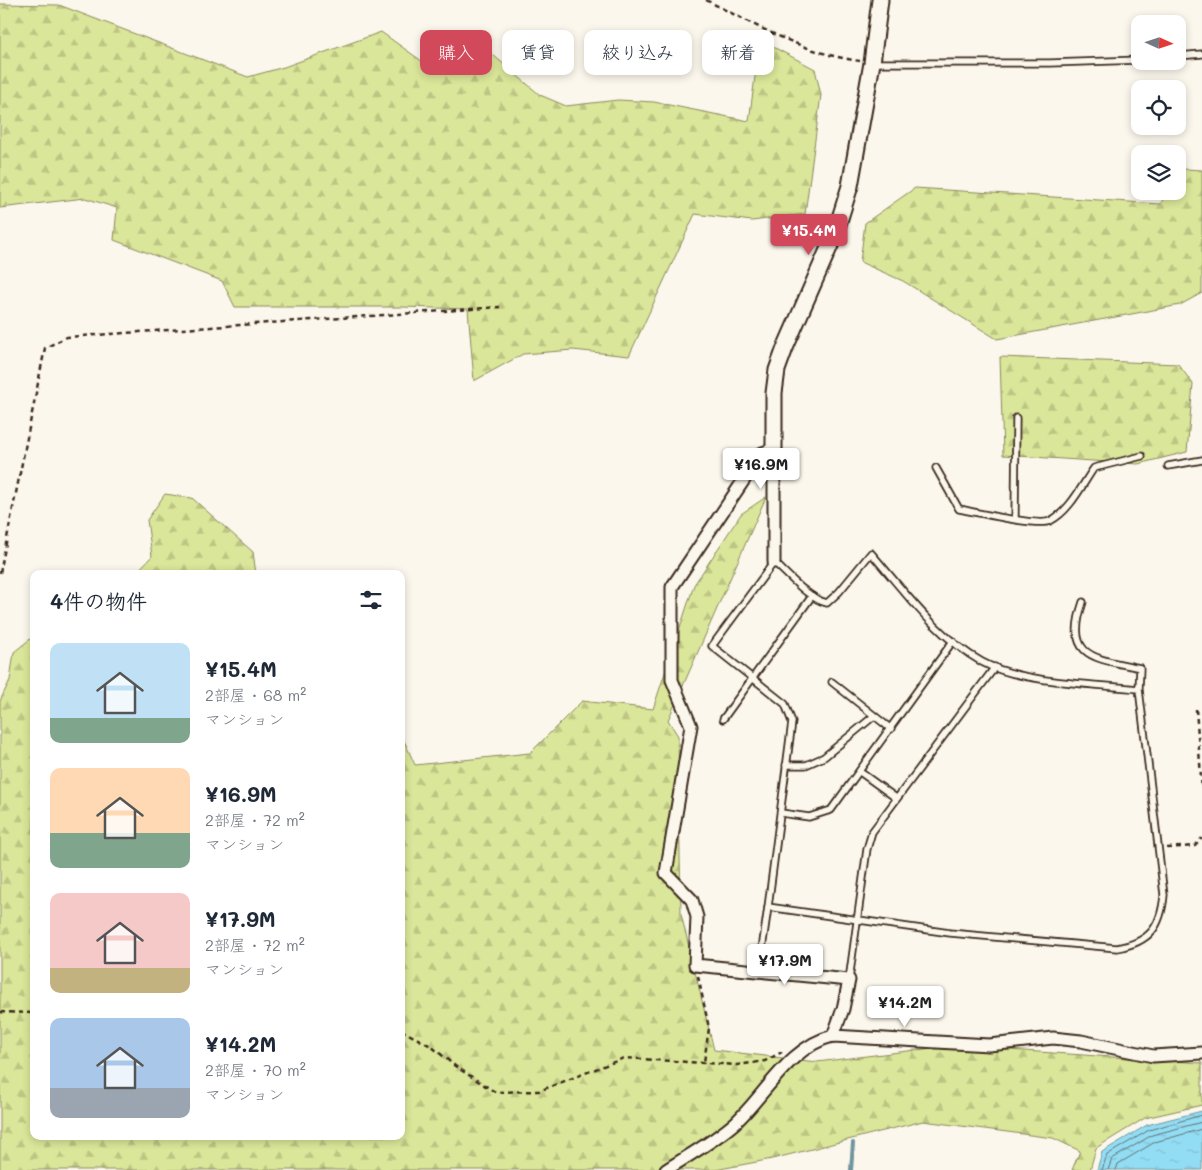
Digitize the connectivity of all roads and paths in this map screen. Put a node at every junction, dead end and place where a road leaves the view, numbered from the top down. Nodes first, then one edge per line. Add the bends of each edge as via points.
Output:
1 (706, 0) edge
2 (880, 0) edge
3 (1202, 54) edge
4 (1186, 55) edge
5 (1131, 60) edge
6 (872, 63) junction
7 (500, 307) dead end
8 (1016, 418) dead end
9 (774, 450) junction
10 (1142, 456) dead end
11 (1202, 460) edge
12 (1168, 466) dead end
13 (936, 468) dead end
14 (1015, 519) junction
15 (774, 562) junction
16 (0, 573) edge
17 (812, 596) junction
18 (1083, 602) dead end
19 (953, 641) junction
20 (995, 667) junction
21 (753, 678) junction
22 (832, 682) dead end
23 (1139, 689) junction
24 (1196, 709) dead end
25 (874, 716) junction
26 (723, 718) dead end
27 (891, 729) junction
28 (786, 765) junction
29 (860, 772) junction
30 (1202, 790) edge
31 (896, 798) junction
32 (780, 813) junction
33 (1202, 838) edge
34 (1159, 848) junction
35 (768, 907) junction
36 (858, 920) junction
37 (695, 965) junction
38 (760, 970) junction
39 (849, 980) junction
40 (0, 1012) edge
41 (30, 1013) edge
42 (405, 1032) edge
43 (833, 1036) junction
44 (782, 1052) dead end
45 (1202, 1053) edge
46 (704, 1062) junction
47 (666, 1170) edge

1 - 6 path via 832,57
2 - 6 street
3 - 4 lane
5 - 6 lane
6 - 9 street via 856,159 843,211 778,370 774,393
7 - 16 path via 67,337 45,348
8 - 14 lane
9 - 15 street
9 - 37 street via 762,453 672,587 672,680 691,726 666,873 692,900 697,917
10 - 14 lane via 1094,468 1066,508 1050,521
11 - 12 lane
13 - 14 lane via 959,509
15 - 17 lane
15 - 21 lane via 712,646
17 - 19 lane via 821,602 831,601 871,553 939,630
17 - 21 lane
18 - 23 lane via 1076,620 1076,636 1082,650 1105,661 1140,668
19 - 20 lane via 982,662
19 - 27 lane
20 - 23 lane via 1049,679
20 - 31 lane
21 - 26 lane
21 - 28 lane via 785,704 791,714
22 - 25 lane
23 - 34 lane
24 - 30 path
25 - 27 lane
25 - 28 lane via 824,757 806,765
27 - 29 lane
28 - 32 lane
29 - 31 lane
29 - 32 lane via 831,810 809,817
31 - 36 lane via 872,832
32 - 35 lane
33 - 34 path via 1195,846
34 - 36 lane via 1164,895 1162,915 1155,929 1131,945 1117,948 950,933
35 - 36 lane
35 - 38 lane
36 - 39 lane
37 - 38 street
37 - 46 path via 709,1028
38 - 39 street
39 - 43 street
40 - 41 path
42 - 46 path via 431,1046 494,1092 539,1091 624,1058
43 - 45 street via 989,1045 1053,1038 1153,1056
43 - 47 street via 822,1039 798,1055 736,1122
44 - 46 path via 765,1061 744,1065

